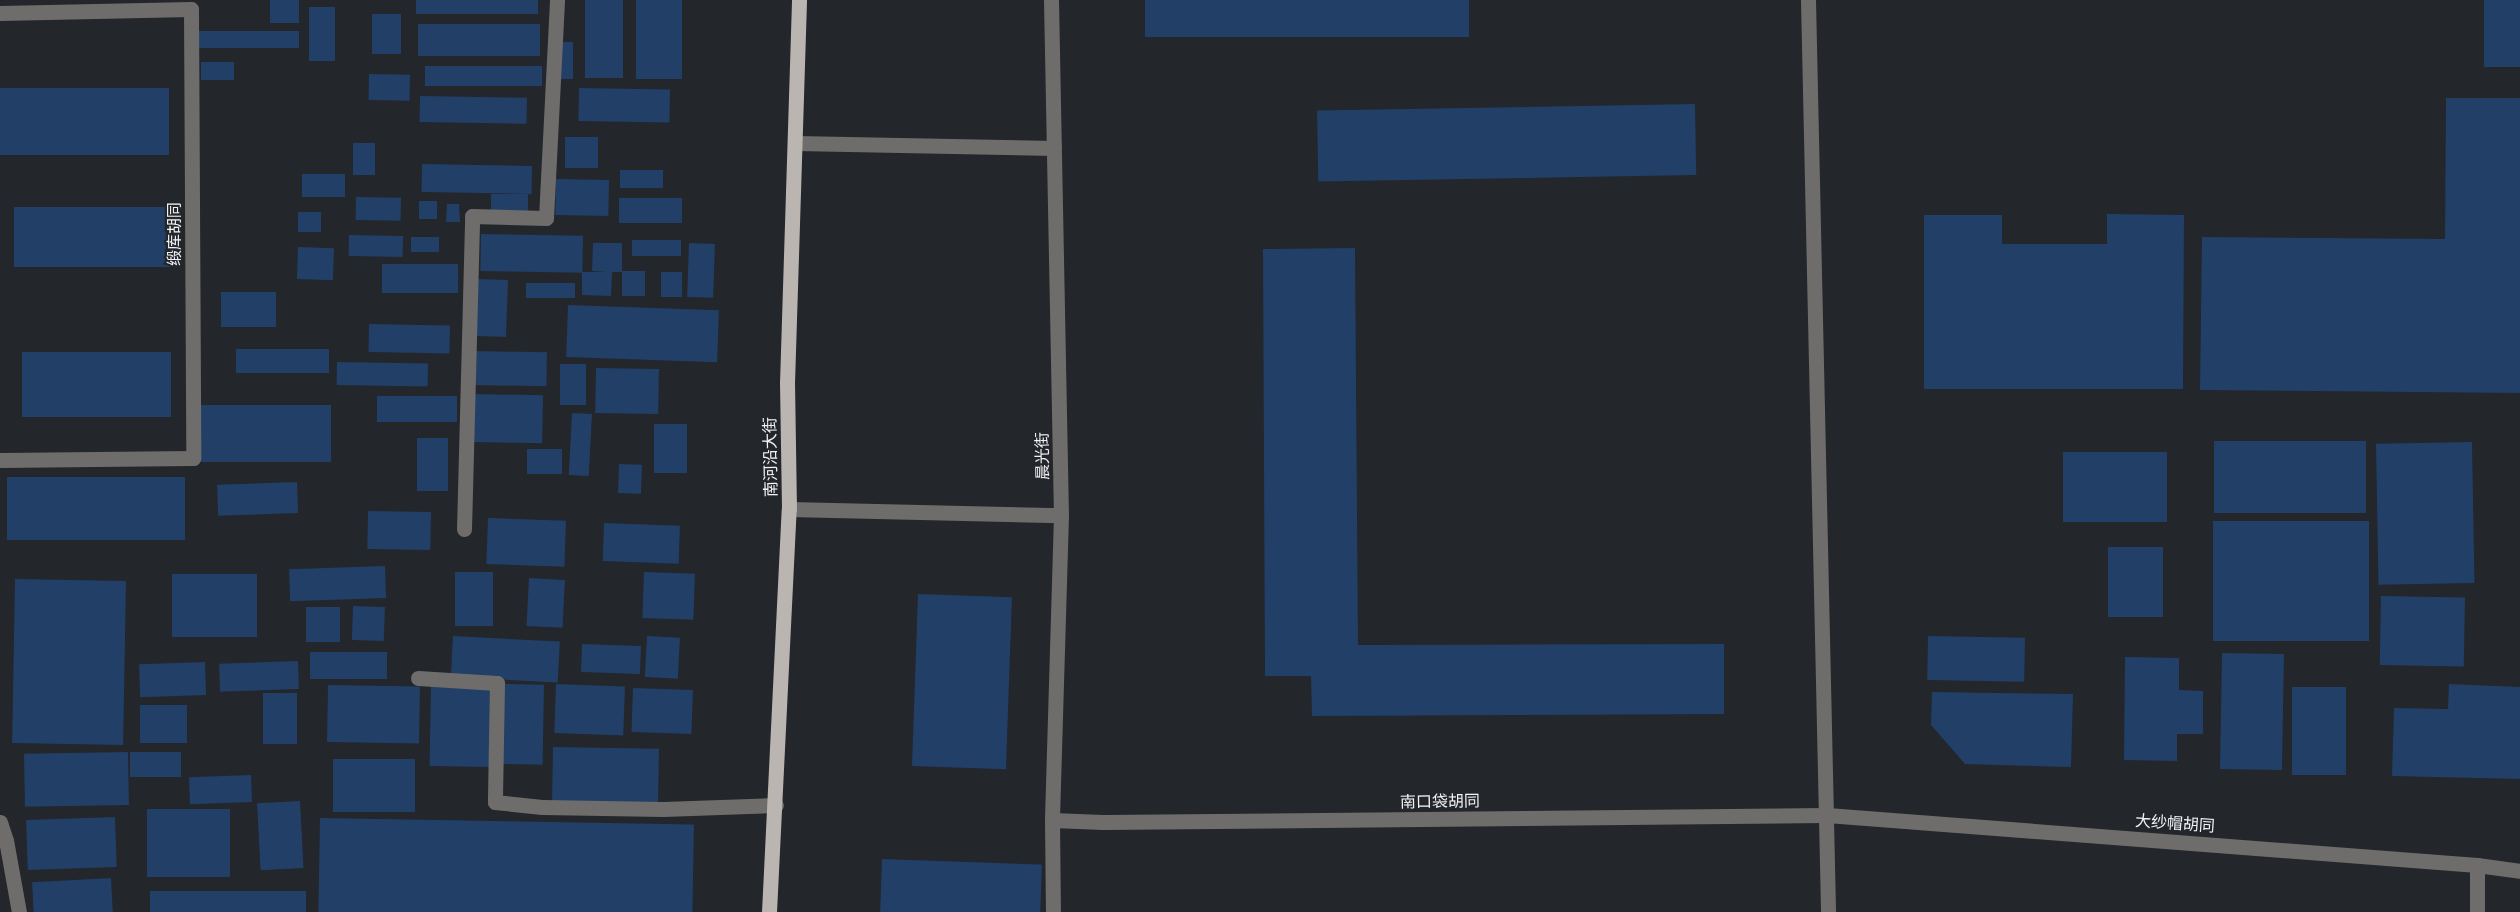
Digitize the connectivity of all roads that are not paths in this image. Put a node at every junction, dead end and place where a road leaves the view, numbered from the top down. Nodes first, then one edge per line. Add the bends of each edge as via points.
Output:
1 (557, 0) edge
2 (799, 0) edge
3 (1051, 0) edge
4 (1808, 0) edge
5 (0, 13) edge
6 (795, 143) junction
7 (1054, 148) junction
8 (0, 460) edge
9 (789, 509) junction
10 (1061, 515) junction
11 (465, 529) dead end
12 (418, 678) dead end
13 (776, 806) junction
14 (1827, 815) junction
15 (1052, 820) junction
16 (0, 822) edge
17 (2477, 865) junction
18 (2520, 871) edge
19 (19, 912) edge
20 (769, 912) edge
21 (1053, 912) edge
22 (1828, 912) edge
23 (2477, 912) edge

1 - 11 street via 546,218 472,216
2 - 6 main road, 南河沿大街
3 - 7 street, 晨光街
4 - 14 street
5 - 8 street, 缎库胡同 via 191,9 193,446 193,458
6 - 7 street
6 - 9 main road, 南河沿大街 via 787,383
7 - 10 street, 晨光街
9 - 10 street
9 - 13 main road, 南河沿大街
10 - 15 street, 晨光街
12 - 13 street via 497,682 495,802 542,807 663,809
13 - 20 main road, 南河沿大街
14 - 15 street, 南口袋胡同
14 - 17 street, 大纱帽胡同
14 - 22 street
15 - 21 street, 晨光街
16 - 19 street
17 - 18 street, 大纱帽胡同
17 - 23 street

